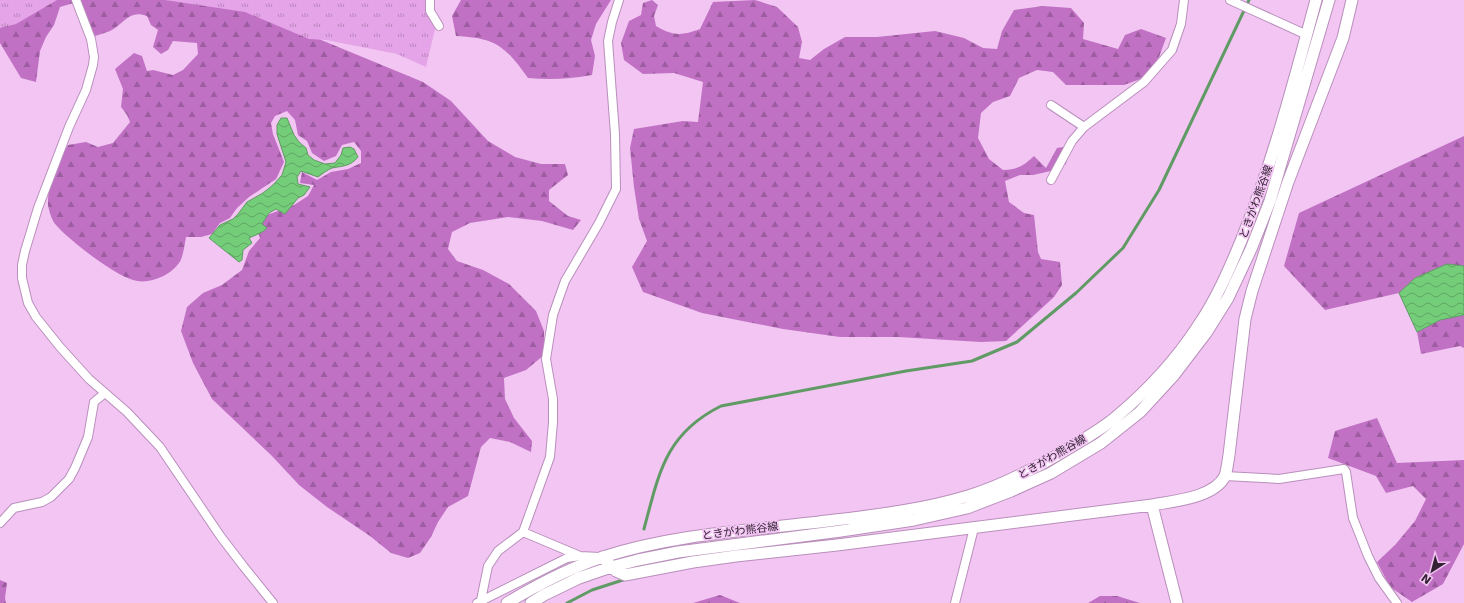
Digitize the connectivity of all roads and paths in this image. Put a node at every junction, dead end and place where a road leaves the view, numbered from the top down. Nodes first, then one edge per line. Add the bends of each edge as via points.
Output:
1 (76, 0) edge
2 (430, 0) edge
3 (619, 0) edge
4 (1184, 0) edge
5 (1230, 0) edge
6 (1316, 0) edge
7 (1329, 0) edge
8 (1352, 0) edge
9 (439, 26) dead end
10 (1307, 35) junction
11 (1051, 105) dead end
12 (1084, 127) junction
13 (1051, 180) dead end
14 (105, 393) junction
15 (1225, 476) junction
16 (1152, 505) junction
17 (0, 523) edge
18 (974, 528) junction
19 (523, 532) junction
20 (580, 556) junction
21 (602, 557) junction
22 (611, 567) junction
23 (479, 602) edge
24 (273, 603) edge
25 (507, 603) edge
26 (531, 603) edge
27 (955, 603) edge
28 (1177, 603) edge
29 (1397, 603) edge

1 - 14 street via 91,39 93,65 86,90 38,208 25,250 22,278 28,303 36,317 79,368
2 - 9 street via 430,11
3 - 19 street via 608,41 616,189 565,281 553,315 546,359 554,399 550,456
4 - 12 street via 1181,24 1172,50 1144,82
5 - 10 street
6 - 10 main road, ときがわ熊谷線
7 - 22 main road, ときがわ熊谷線 via 1270,201 1228,298 1206,333 1174,375 1140,412 1101,443 1051,473 967,508 914,520 849,530 678,552
8 - 15 main road via 1342,38 1293,168 1252,291 1245,319
10 - 21 main road, ときがわ熊谷線 via 1260,193 1234,260 1218,292 1199,325 1177,355 1114,419 1036,468 998,486 966,496 904,510 707,535 635,548
11 - 12 street
12 - 13 street via 1072,141
14 - 17 street via 94,402 88,437 69,479 51,497 42,502 14,508
14 - 24 street via 160,447 221,537
15 - 16 main road via 1207,492
15 - 29 street via 1279,479 1344,469 1353,518 1371,565
16 - 18 main road
16 - 28 main road
18 - 22 main road via 736,556 625,575
18 - 27 street
19 - 20 street
19 - 23 street via 498,551 488,566
20 - 21 street
20 - 23 street via 567,558
21 - 22 main road
21 - 25 main road, ときがわ熊谷線 via 543,582
22 - 26 main road, ときがわ熊谷線 via 580,578

